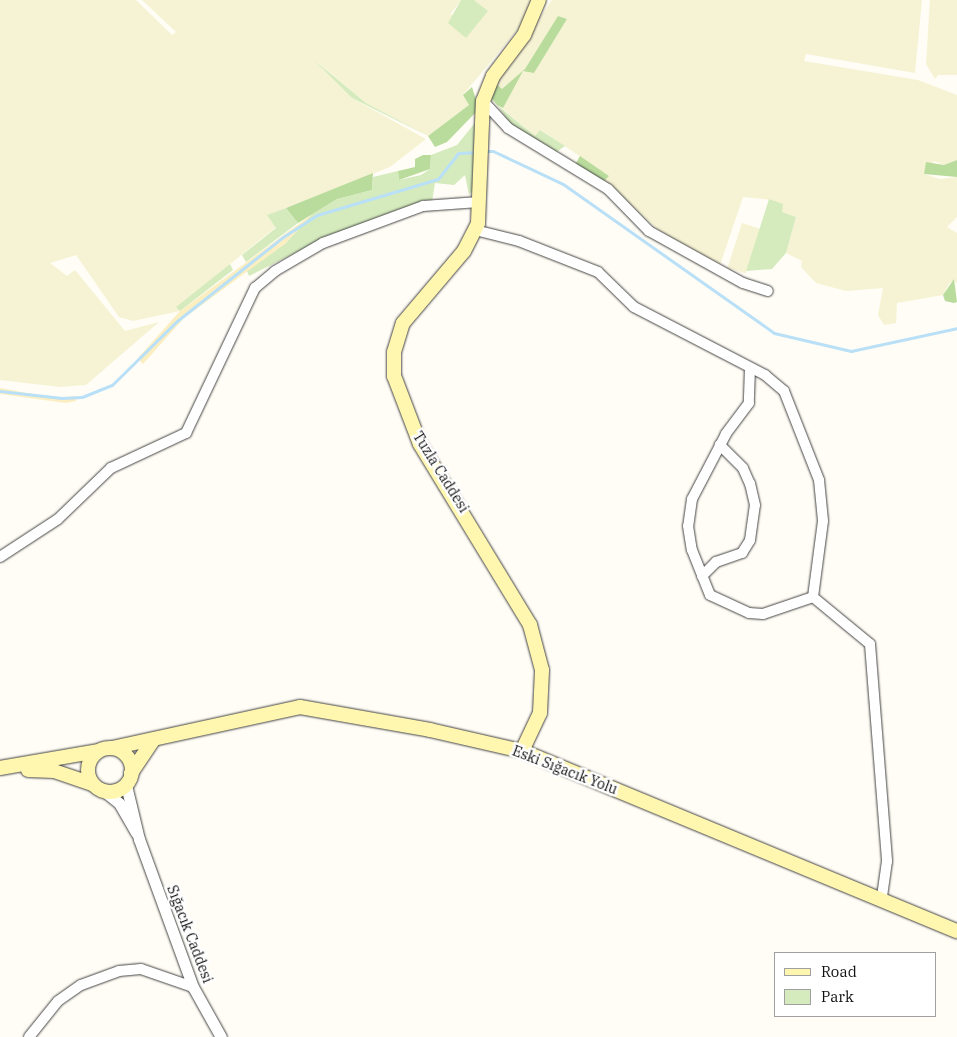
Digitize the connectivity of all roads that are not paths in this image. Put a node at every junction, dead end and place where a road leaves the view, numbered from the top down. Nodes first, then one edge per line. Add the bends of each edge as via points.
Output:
1 (539, 0) edge
2 (483, 101) junction
3 (478, 202) junction
4 (475, 230) junction
5 (768, 291) dead end
6 (750, 368) junction
7 (720, 445) junction
8 (0, 557) edge
9 (702, 576) junction
10 (813, 597) junction
11 (153, 740) junction
12 (105, 750) junction
13 (522, 751) junction
14 (0, 768) edge
15 (128, 779) junction
16 (92, 784) junction
17 (105, 792) junction
18 (139, 839) junction
19 (882, 897) junction
20 (957, 931) edge
21 (193, 987) junction
22 (29, 1037) edge
23 (221, 1037) edge

1 - 2 main road via 524,35 493,76
2 - 3 main road, Tuzla Caddesi
2 - 5 street via 508,128 608,188 649,231 743,283
3 - 4 main road, Tuzla Caddesi
3 - 8 street via 423,206 323,243 275,271 256,288 186,433 112,468 58,519
4 - 6 street via 519,241 598,272 634,307
4 - 13 main road, Tuzla Caddesi via 464,251 403,323 394,352 394,376 420,444 530,625 542,670 540,713
6 - 7 street via 749,403
6 - 10 street via 784,391 819,480 823,521
7 - 9 street via 692,499 688,526
7 - 9 street via 743,468 755,505 751,531 742,553 716,562
9 - 10 street via 710,595 749,613 763,614
10 - 19 street via 870,644 887,861
11 - 12 main road, Eski Sığacık Yolu
11 - 13 main road, Eski Sığacık Yolu via 300,707
11 - 15 main road
12 - 14 main road, Eski Sığacık Yolu
12 - 15 main road via 124,754
12 - 16 main road via 89,762
13 - 19 main road, Eski Sığacık Yolu
14 - 16 main road via 54,771
15 - 17 main road
15 - 18 street
16 - 17 main road
17 - 18 street via 119,803
18 - 21 street, Sığacık Caddesi
19 - 20 main road, Eski Sığacık Yolu
21 - 22 street via 142,969 119,971 81,985 66,996
21 - 23 street, Sığacık Caddesi

